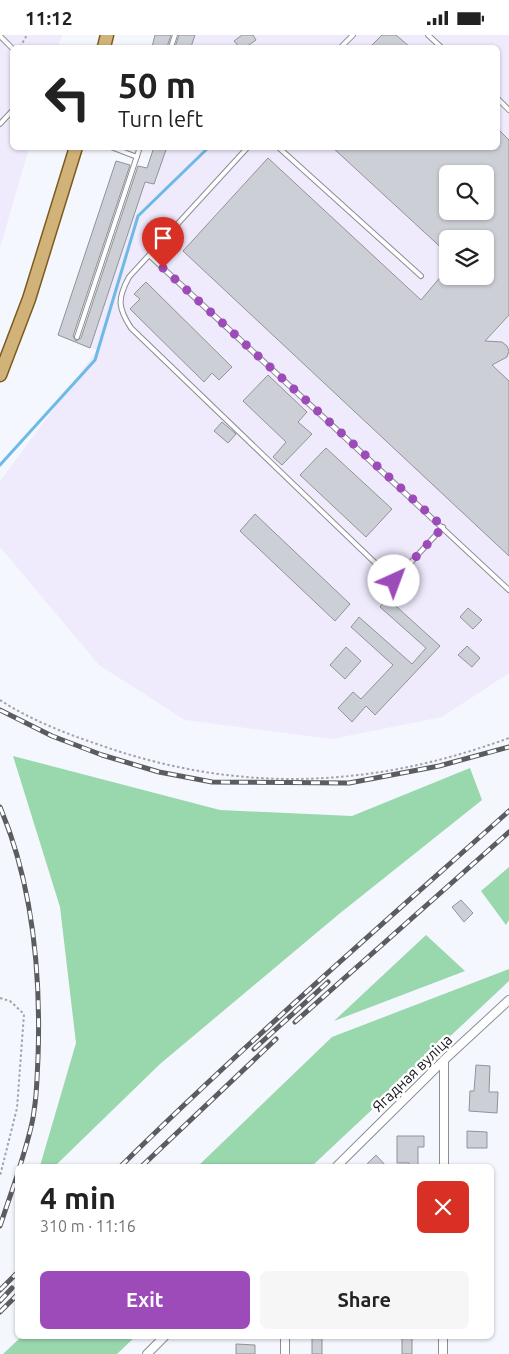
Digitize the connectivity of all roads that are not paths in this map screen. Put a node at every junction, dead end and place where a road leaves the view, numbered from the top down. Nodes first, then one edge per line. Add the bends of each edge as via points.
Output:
1 (353, 35) edge
2 (428, 35) edge
3 (0, 36) edge
4 (343, 45) edge
5 (439, 45) edge
6 (10, 46) edge
7 (500, 101) edge
8 (509, 110) edge
9 (10, 113) edge
10 (0, 124) edge
11 (75, 150) edge
12 (119, 150) edge
13 (139, 150) edge
14 (245, 150) edge
15 (281, 150) edge
16 (137, 157) junction
17 (149, 255) junction
18 (421, 276) dead end
19 (77, 337) dead end
20 (0, 375) edge
21 (443, 527) junction
22 (509, 589) edge
23 (509, 1000) edge
24 (444, 1060) junction
25 (339, 1164) edge
26 (444, 1164) edge
27 (162, 1339) edge
28 (285, 1339) edge
29 (443, 1339) edge
30 (147, 1354) edge
31 (285, 1354) edge
32 (443, 1354) edge

1 - 4 lane
2 - 5 lane
3 - 6 lane
7 - 8 lane
9 - 10 lane
11 - 20 main road via 29,299
12 - 16 lane
13 - 16 lane
14 - 17 lane
15 - 18 lane
16 - 19 lane
17 - 21 lane
17 - 21 lane via 122,290 122,315 131,328 394,581
21 - 22 lane
23 - 24 street, Ягадная вуліца
24 - 25 street, Ягадная вуліца
24 - 26 street
27 - 30 street
28 - 31 street
29 - 32 street

